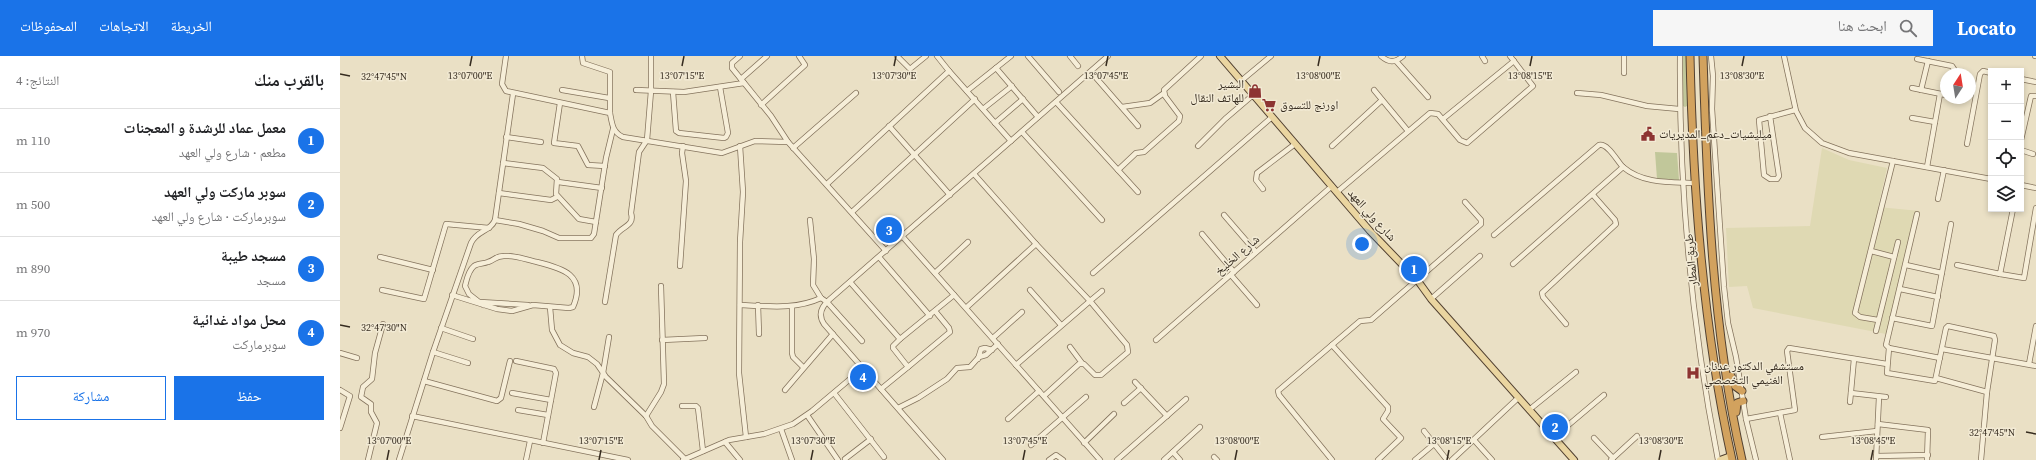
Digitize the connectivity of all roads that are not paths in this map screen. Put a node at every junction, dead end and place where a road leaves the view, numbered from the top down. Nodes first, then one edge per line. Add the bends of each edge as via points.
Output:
1 (506, 56) edge
2 (582, 56) edge
3 (651, 56) edge
4 (740, 56) edge
5 (767, 56) edge
6 (799, 56) edge
7 (897, 56) edge
8 (926, 56) edge
9 (937, 56) edge
10 (1011, 56) edge
11 (1028, 56) edge
12 (1070, 56) edge
13 (1108, 56) edge
14 (1201, 56) edge
15 (1220, 56) edge
16 (1271, 56) edge
17 (1381, 56) edge
18 (1403, 56) edge
19 (1482, 56) edge
20 (1510, 56) edge
21 (1624, 56) edge
22 (1680, 56) edge
23 (1690, 56) edge
24 (1703, 56) edge
25 (1711, 56) edge
26 (1784, 56) edge
27 (1918, 59) dead end
28 (1396, 61) junction
29 (1486, 61) dead end
30 (1514, 61) junction
31 (1928, 61) junction
32 (1078, 66) dead end
33 (996, 68) junction
34 (1953, 68) edge
35 (949, 70) junction
36 (1091, 72) junction
37 (1988, 72) edge
38 (1624, 73) dead end
39 (2024, 80) edge
40 (743, 81) junction
41 (1241, 81) junction
42 (2036, 82) edge
43 (1012, 86) junction
44 (720, 87) junction
45 (1912, 88) dead end
46 (562, 90) dead end
47 (636, 90) dead end
48 (1374, 90) dead end
49 (1921, 90) junction
50 (651, 91) junction
51 (967, 91) junction
52 (672, 92) junction
53 (1059, 92) dead end
54 (856, 93) dead end
55 (1164, 93) junction
56 (1577, 93) dead end
57 (512, 94) junction
58 (1940, 94) joint
59 (1253, 95) junction
60 (2036, 96) edge
61 (609, 98) junction
62 (1428, 98) dead end
63 (975, 99) junction
64 (1023, 99) junction
65 (1382, 100) junction
66 (1056, 102) junction
67 (560, 103) junction
68 (761, 105) junction
69 (1122, 107) junction
70 (983, 109) junction
71 (1680, 109) junction
72 (1795, 110) junction
73 (610, 113) junction
74 (1770, 116) junction
75 (1038, 117) junction
76 (1272, 117) junction
77 (1912, 118) dead end
78 (1443, 119) junction
79 (1935, 122) junction
80 (995, 123) junction
81 (889, 126) junction
82 (1138, 126) dead end
83 (2024, 127) edge
84 (613, 129) junction
85 (1408, 130) junction
86 (1022, 132) junction
87 (506, 137) junction
88 (647, 140) junction
89 (1011, 141) junction
90 (541, 142) dead end
91 (788, 142) junction
92 (1295, 144) junction
93 (1967, 144) dead end
94 (683, 146) junction
95 (740, 146) junction
96 (1198, 146) dead end
97 (1332, 146) dead end
98 (793, 148) junction
99 (2024, 151) edge
100 (914, 154) junction
101 (2033, 154) dead end
102 (1893, 161) junction
103 (503, 163) junction
104 (605, 166) junction
105 (1623, 167) junction
106 (1927, 167) junction
107 (1118, 170) junction
108 (1944, 170) junction
109 (974, 174) junction
110 (1988, 178) edge
111 (558, 182) junction
112 (1684, 182) junction
113 (1695, 183) junction
114 (826, 184) junction
115 (1332, 186) junction
116 (2024, 186) edge
117 (602, 188) junction
118 (2036, 188) edge
119 (1263, 189) dead end
120 (1138, 192) dead end
121 (1337, 192) junction
122 (499, 193) junction
123 (1593, 195) junction
124 (950, 196) junction
125 (557, 197) junction
126 (1938, 199) dead end
127 (1465, 202) dead end
128 (2036, 208) edge
129 (852, 212) junction
130 (2012, 212) edge
131 (1917, 214) dead end
132 (1224, 215) dead end
133 (496, 220) junction
134 (810, 220) dead end
135 (1102, 220) dead end
136 (596, 222) junction
137 (1951, 224) dead end
138 (489, 228) junction
139 (1202, 234) dead end
140 (1494, 235) dead end
141 (902, 236) junction
142 (968, 242) dead end
143 (1898, 242) dead end
144 (1036, 244) junction
145 (886, 251) junction
146 (1871, 251) junction
147 (1256, 252) junction
148 (1480, 256) dead end
149 (380, 257) dead end
150 (1894, 257) junction
151 (880, 258) junction
152 (1513, 264) dead end
153 (1906, 265) junction
154 (1957, 265) dead end
155 (680, 266) dead end
156 (433, 270) junction
157 (935, 273) junction
158 (1093, 273) dead end
159 (1232, 273) junction
160 (1942, 273) junction
161 (2000, 274) junction
162 (1418, 280) junction
163 (850, 282) junction
164 (661, 286) dead end
165 (1900, 289) junction
166 (382, 290) dead end
167 (1030, 290) dead end
168 (1102, 291) dead end
169 (954, 295) junction
170 (452, 296) junction
171 (1938, 297) junction
172 (821, 298) junction
173 (1431, 299) junction
174 (1090, 301) junction
175 (605, 302) dead end
176 (827, 302) junction
177 (482, 303) junction
178 (740, 304) junction
179 (528, 305) junction
180 (758, 305) junction
181 (1257, 305) dead end
182 (792, 307) junction
183 (967, 307) junction
184 (550, 308) junction
185 (935, 311) junction
186 (1022, 312) dead end
187 (930, 316) junction
188 (1892, 318) junction
189 (1878, 320) junction
190 (383, 324) dead end
191 (1566, 324) dead end
192 (1061, 326) junction
193 (2036, 326) edge
194 (442, 328) junction
195 (1876, 331) dead end
196 (759, 334) dead end
197 (833, 334) junction
198 (609, 337) dead end
199 (706, 338) dead end
200 (993, 338) junction
201 (473, 339) dead end
202 (900, 339) junction
203 (662, 340) junction
204 (1156, 340) dead end
205 (862, 341) dead end
206 (998, 344) junction
207 (1332, 345) junction
208 (1070, 346) dead end
209 (1889, 348) junction
210 (1723, 349) junction
211 (1942, 349) junction
212 (433, 352) junction
213 (340, 353) edge
214 (357, 358) dead end
215 (1940, 358) junction
216 (1992, 358) junction
217 (1854, 359) junction
218 (510, 361) dead end
219 (516, 361) dead end
220 (468, 363) dead end
221 (1082, 363) junction
222 (1888, 364) junction
223 (2029, 364) junction
224 (1016, 365) junction
225 (2036, 366) edge
226 (803, 367) junction
227 (908, 367) junction
228 (862, 369) junction
229 (1576, 372) dead end
230 (603, 373) junction
231 (1936, 378) junction
232 (424, 381) junction
233 (1135, 382) dead end
234 (1141, 388) junction
235 (881, 389) junction
236 (340, 390) edge
237 (785, 390) dead end
238 (1039, 391) junction
239 (1742, 391) junction
240 (1987, 392) junction
241 (512, 393) dead end
242 (834, 393) junction
243 (1851, 393) junction
244 (1604, 395) dead end
245 (1044, 396) junction
246 (1879, 396) junction
247 (1086, 397) dead end
248 (1518, 398) junction
249 (1886, 398) dead end
250 (1186, 399) dead end
251 (551, 400) junction
252 (1744, 400) junction
253 (1850, 402) dead end
254 (1124, 403) dead end
255 (682, 406) dead end
256 (594, 407) dead end
257 (898, 408) junction
258 (518, 410) dead end
259 (1529, 410) junction
260 (1114, 414) dead end
261 (1780, 414) junction
262 (548, 415) junction
263 (807, 415) junction
264 (412, 416) junction
265 (646, 416) junction
266 (1167, 416) junction
267 (1063, 418) junction
268 (1746, 419) junction
269 (1008, 420) dead end
270 (1878, 424) junction
271 (1736, 425) junction
272 (340, 428) edge
273 (1200, 428) dead end
274 (781, 429) junction
275 (1424, 431) dead end
276 (1877, 431) junction
277 (1637, 436) dead end
278 (746, 437) junction
279 (1822, 437) dead end
280 (1553, 438) junction
281 (1594, 438) dead end
282 (871, 439) junction
283 (1474, 440) junction
284 (530, 441) junction
285 (725, 442) junction
286 (543, 443) junction
287 (1084, 443) junction
288 (1434, 444) junction
289 (1031, 445) dead end
290 (702, 451) junction
291 (1173, 452) junction
292 (884, 457) dead end
293 (1731, 458) edge
294 (1876, 458) edge
295 (1928, 458) edge
296 (845, 459) edge
297 (1569, 459) edge
298 (1612, 459) edge
299 (368, 460) edge
300 (399, 460) edge
301 (526, 460) edge
302 (628, 460) edge
303 (685, 460) edge
304 (740, 460) edge
305 (792, 460) edge
306 (838, 460) edge
307 (943, 460) edge
308 (1049, 460) edge
309 (1063, 460) edge
310 (1100, 460) edge
311 (1117, 460) edge
312 (1164, 460) edge
313 (1180, 460) edge
314 (1332, 460) edge
315 (1378, 460) edge
316 (1415, 460) edge
317 (1448, 460) edge
318 (1452, 460) edge
319 (1492, 460) edge
320 (1719, 460) edge
321 (1742, 460) edge
322 (1756, 460) edge
323 (1790, 460) edge
324 (1981, 460) edge

1 - 57 street via 502,87
2 - 61 street via 582,63 610,72
3 - 50 street
4 - 40 street via 732,66
5 - 40 street
6 - 68 street via 805,65
7 - 8 street via 910,70
9 - 35 street
10 - 33 street
11 - 53 street
12 - 32 street
13 - 36 street
14 - 55 street via 1165,88
15 - 41 main road, شارع ولي العهد
16 - 41 street
17 - 28 street via 1386,61
18 - 28 street
19 - 29 street
20 - 30 street
21 - 38 street
22 - 71 street
23 - 113 highway, طريق المطار
24 - 210 highway, طريق المطار via 1706,178
25 - 239 street via 1722,269 1728,323
26 - 72 street
27 - 31 street
28 - 62 street
30 - 78 street
30 - 78 street via 1532,83 1532,88 1466,143 1460,140
31 - 34 street
31 - 49 street
33 - 43 street
33 - 51 street
35 - 51 street
35 - 81 street
36 - 66 street
36 - 69 street
37 - 93 street via 1983,71 1980,74
39 - 42 street
40 - 44 street
40 - 68 street
41 - 59 main road, شارع ولي العهد
43 - 64 street
43 - 70 street
44 - 52 street
44 - 52 street via 727,130 727,136 724,138 676,131
45 - 49 street
46 - 61 street
47 - 50 street
48 - 65 street
49 - 58 street
50 - 52 street
50 - 88 street
51 - 63 street
54 - 98 street
55 - 69 street via 1150,103
55 - 107 street via 1181,119 1144,152 1136,153
56 - 71 street via 1601,95 1647,106
57 - 67 street
57 - 87 street
58 - 79 street
59 - 76 main road, شارع ولي العهد
59 - 96 street
60 - 83 street via 2031,96
61 - 73 street
63 - 70 street
63 - 100 street
64 - 75 street
64 - 80 street
65 - 85 street
65 - 97 street
66 - 75 street
66 - 107 street
67 - 73 street
67 - 104 street via 554,143 578,146 588,165
68 - 91 street
69 - 82 street
70 - 80 street
71 - 112 street
72 - 74 street
72 - 102 street via 1805,128 1822,143 1849,153
73 - 84 street
74 - 74 street via 1761,118 1759,122 1764,175 1770,179 1777,179 1780,176
75 - 86 street
76 - 92 main road, شارع ولي العهد
76 - 158 street
77 - 79 street
78 - 85 street via 1438,114 1430,113
79 - 106 street
80 - 89 street
81 - 100 street
81 - 114 street
84 - 88 street via 623,136
84 - 104 street
85 - 121 street
86 - 89 street
86 - 135 street
87 - 90 street
87 - 103 street
88 - 94 street
88 - 175 street via 639,152 631,224 619,230 616,235
89 - 109 street
91 - 95 street via 759,141
91 - 98 street
92 - 115 main road, شارع ولي العهد
92 - 119 street via 1257,173 1256,180
94 - 95 street via 722,153
94 - 155 street via 686,181
95 - 178 street via 743,192 740,222
98 - 114 street
99 - 101 street
100 - 124 street
100 - 129 street
102 - 106 street
102 - 146 street
103 - 111 street via 543,168 556,177
103 - 122 street
104 - 117 street
105 - 112 street via 1647,180
105 - 123 street
105 - 140 street via 1604,146 1598,145
106 - 108 street
107 - 120 street
108 - 110 street
108 - 126 street
109 - 124 street
109 - 144 street
111 - 117 street
111 - 125 street
112 - 113 street
112 - 320 street via 1689,267 1702,372
113 - 293 highway, طريق المطار via 1702,272
114 - 129 street
115 - 121 main road, شارع ولي العهد
115 - 147 street, شارع الخليخ
116 - 118 street
117 - 136 street
121 - 162 main road, شارع ولي العهد via 1370,231
122 - 125 street via 551,200
122 - 133 street
123 - 152 street
123 - 191 street via 1616,224 1542,293
124 - 141 street
125 - 136 street via 579,219
127 - 162 street via 1481,220 1481,224
128 - 161 street via 2024,278
129 - 145 street
130 - 161 street
131 - 153 street
132 - 147 street
133 - 136 street via 519,224 564,239 591,238
133 - 138 street
134 - 172 street via 814,259 813,285
137 - 160 street
138 - 156 street via 446,224
138 - 170 street via 474,236
139 - 159 street
141 - 145 street
141 - 157 street
142 - 157 street
143 - 150 street
144 - 174 street
144 - 183 street
145 - 151 street
146 - 150 street
146 - 189 street via 1855,314
147 - 159 street, شارع الخليخ
148 - 173 street
149 - 156 street
150 - 189 street
151 - 163 street
151 - 187 street
153 - 160 street
153 - 165 street
154 - 161 street
156 - 166 street via 424,299
157 - 169 street
159 - 181 street
159 - 204 street, شارع الخليخ
160 - 171 street
162 - 173 main road, شارع ولي العهد
162 - 207 street via 1371,320 1360,321
163 - 176 street
163 - 202 street
164 - 203 street
165 - 171 street
165 - 188 street
167 - 192 street
168 - 174 street
169 - 183 street
169 - 185 street
170 - 177 street
170 - 194 street
171 - 188 street via 1932,326
172 - 176 street
172 - 182 street
173 - 248 main road, شارع ولي العهد
174 - 192 street
174 - 221 street via 1127,345 1128,350 1101,375 1095,375
176 - 197 street via 821,313 821,320
176 - 205 street
177 - 179 street
177 - 179 street via 512,311
177 - 184 street via 465,289 470,270 475,265 496,257 515,256 557,267 573,277 576,288 573,307
178 - 180 street
178 - 278 street via 739,382
179 - 184 street
180 - 182 street
180 - 196 street
182 - 226 street via 792,353
183 - 200 street
184 - 230 street via 552,330 560,345 591,359
185 - 187 street
185 - 227 street via 950,332
186 - 200 street
187 - 202 street
188 - 209 street via 1886,345
189 - 195 street
190 - 299 street via 375,353 374,375 363,387 361,397 371,404 371,412 377,423
192 - 224 street
193 - 223 street
194 - 201 street
194 - 212 street
197 - 226 street
197 - 228 street
198 - 230 street
199 - 203 street
200 - 206 street
202 - 227 street via 893,348
203 - 265 street via 663,388
206 - 224 street
206 - 257 street via 970,367 957,368 946,379 918,398
207 - 314 street via 1278,393
207 - 315 street via 1388,407 1383,419 1401,438
208 - 221 street
209 - 215 street
209 - 222 street
210 - 239 highway via 1734,384
210 - 271 highway, طريق المطار
211 - 215 street
211 - 216 street
211 - 216 street via 1946,328 1950,326 1994,336
212 - 220 street
212 - 232 street
213 - 214 street
215 - 231 street
216 - 223 street
216 - 240 street
217 - 222 street
217 - 243 street
217 - 261 street via 1787,349 1796,408 1794,411
218 - 232 street via 501,398 497,401
219 - 251 street via 555,371
221 - 245 street
222 - 231 street via 1889,374 1931,381 1935,381
223 - 225 street
224 - 238 street
226 - 237 street
227 - 235 street
228 - 235 street
228 - 242 street
229 - 259 street
230 - 256 street
230 - 265 street
231 - 240 street
232 - 264 street
233 - 234 street
234 - 254 street
234 - 266 street
235 - 257 street
236 - 272 street via 350,396
238 - 245 street
238 - 269 street
239 - 252 street
240 - 324 street
241 - 251 street
242 - 263 street
242 - 282 street
243 - 246 street
243 - 253 street
244 - 280 street
245 - 267 street
246 - 249 street
246 - 270 street
247 - 267 street
248 - 259 main road, شارع ولي العهد
248 - 283 street
250 - 266 street
251 - 262 street
252 - 268 street
252 - 271 highway via 1736,405
255 - 290 street via 698,408
257 - 307 street
258 - 262 street
259 - 280 main road, شارع ولي العهد
260 - 287 street
261 - 268 street
261 - 323 street
262 - 286 street
263 - 274 street
263 - 306 street
264 - 284 street
264 - 300 street
265 - 303 street via 652,426
266 - 311 street
267 - 287 street
267 - 289 street
268 - 322 street
270 - 276 street
270 - 295 street via 1928,430
271 - 321 highway, طريق المطار
273 - 291 street
274 - 278 street
274 - 305 street
275 - 288 street
276 - 279 street
276 - 294 street
277 - 298 street
278 - 285 street
280 - 297 main road, شارع ولي العهد
281 - 298 street
282 - 292 street
282 - 296 street
283 - 318 street
283 - 319 street
284 - 286 street
284 - 301 street
285 - 290 street
285 - 304 street
286 - 302 street
287 - 310 street
288 - 316 street
288 - 317 street
290 - 303 street
291 - 312 street
291 - 313 street
293 - 320 main road
294 - 295 street
308 - 309 street via 1056,455

